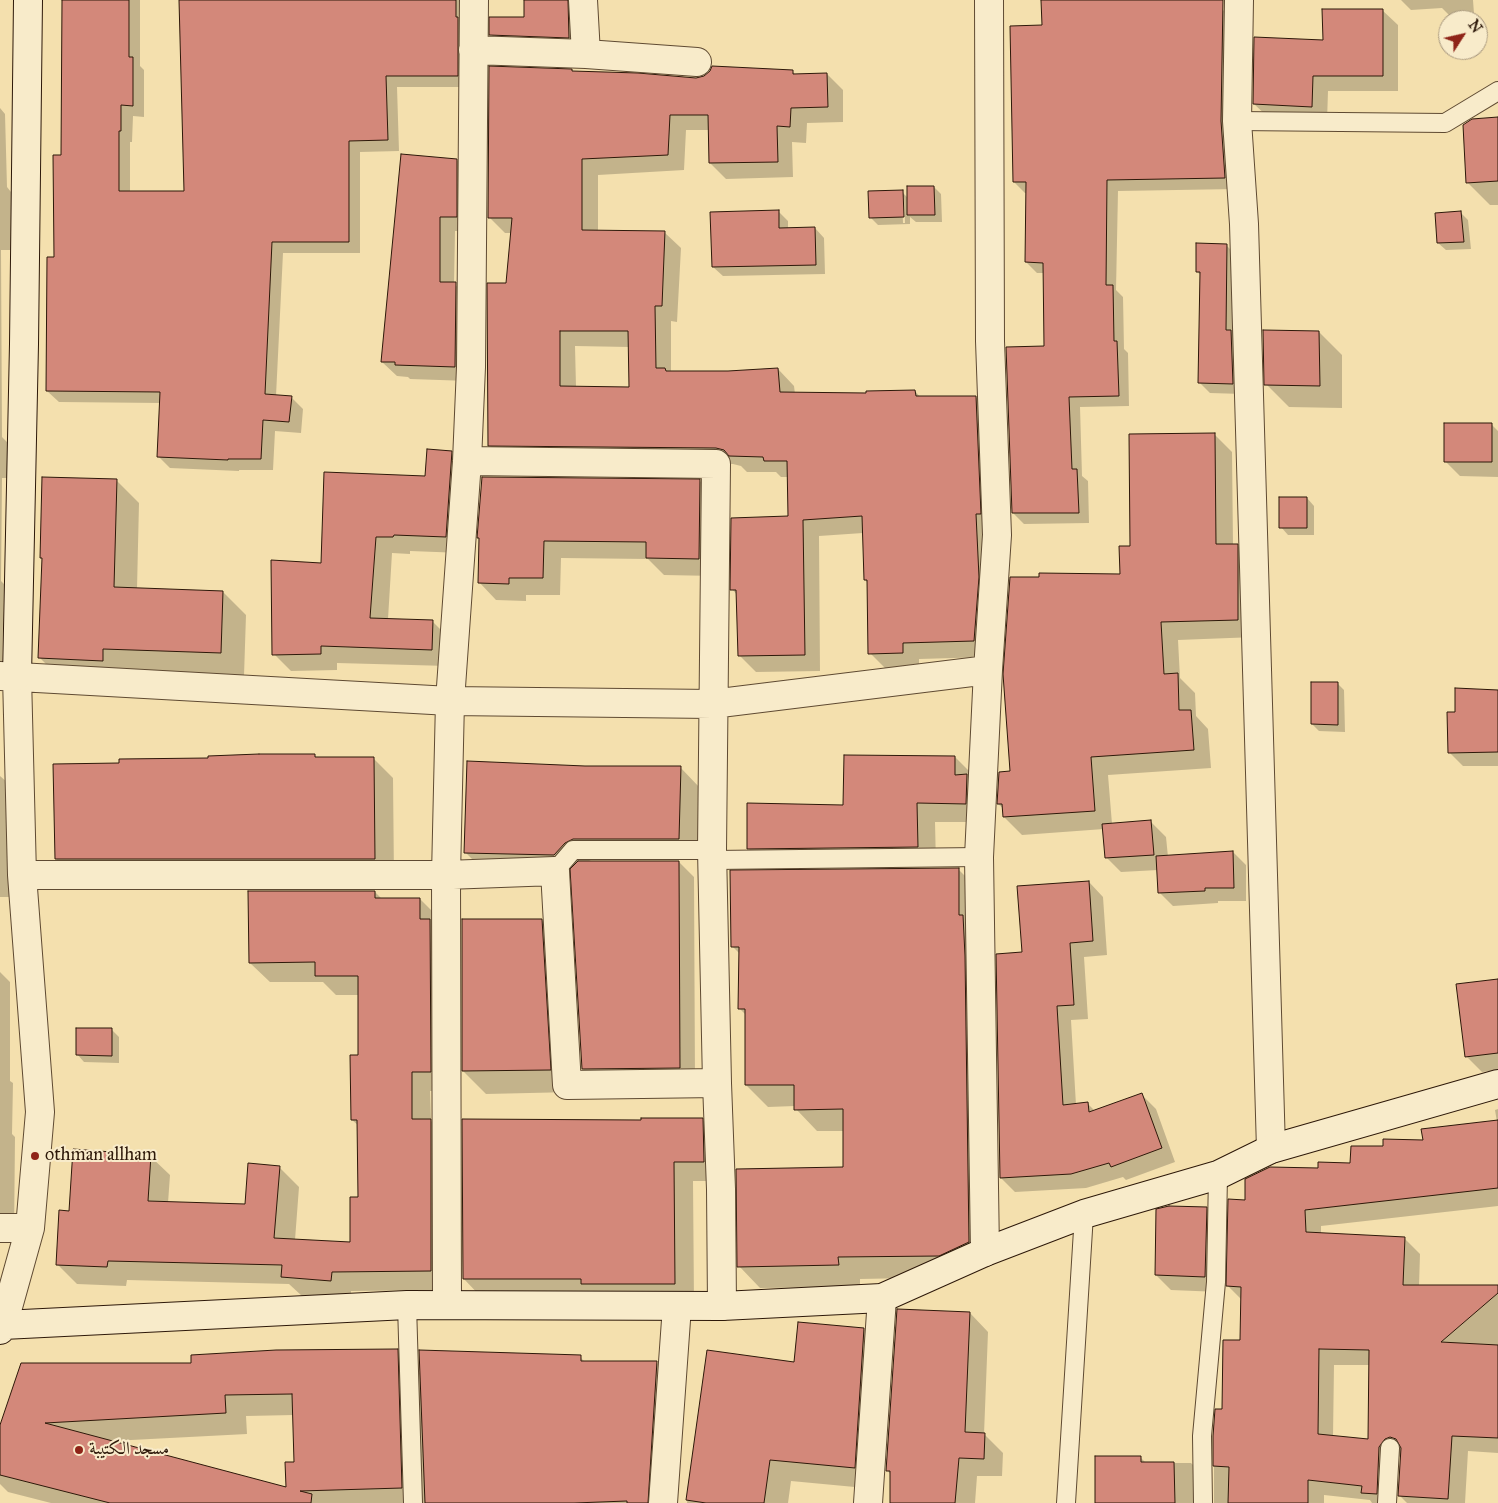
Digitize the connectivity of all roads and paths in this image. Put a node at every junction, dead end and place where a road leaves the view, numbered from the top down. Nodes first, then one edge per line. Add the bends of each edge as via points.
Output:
1 (28, 0) edge
2 (474, 0) edge
3 (583, 0) edge
4 (989, 0) edge
5 (1239, 0) edge
6 (473, 50) junction
7 (586, 54) junction
8 (697, 62) dead end
9 (1498, 91) edge
10 (1237, 121) junction
11 (467, 461) junction
12 (988, 670) junction
13 (8, 676) edge
14 (450, 701) junction
15 (712, 704) junction
16 (712, 855) junction
17 (980, 857) junction
18 (555, 871) junction
19 (22, 875) junction
20 (446, 875) junction
21 (717, 1082) junction
22 (1498, 1084) edge
23 (1271, 1148) junction
24 (1218, 1175) junction
25 (1084, 1214) junction
26 (0, 1228) edge
27 (30, 1228) junction
28 (985, 1252) junction
29 (882, 1298) junction
30 (407, 1305) junction
31 (447, 1305) junction
32 (677, 1306) junction
33 (722, 1306) junction
34 (1, 1328) edge
35 (1390, 1448) dead end
36 (413, 1503) edge
37 (664, 1503) edge
38 (868, 1503) edge
39 (1066, 1503) edge
40 (1202, 1503) edge
41 (1387, 1503) edge

1 - 13 street via 24,344
2 - 6 street
3 - 7 street
4 - 12 street via 990,341 997,536
5 - 10 street
6 - 7 street
6 - 11 street via 472,338
7 - 8 street
9 - 10 lane via 1445,123
10 - 23 street via 1245,234
11 - 14 street
11 - 15 street via 716,464
12 - 15 street
12 - 17 street
13 - 14 street
13 - 19 street
14 - 15 street
14 - 20 street
15 - 16 street
16 - 17 lane
16 - 18 lane via 574,850
16 - 21 street
17 - 28 street
18 - 20 street
18 - 21 street via 567,1085
19 - 20 street
19 - 27 street via 40,1112
20 - 31 street
21 - 33 street
22 - 23 street
23 - 24 street
24 - 25 street
24 - 40 lane via 1216,1282 1202,1436
25 - 28 street
25 - 39 lane
26 - 27 street
27 - 34 street
28 - 29 street
29 - 33 street
29 - 38 street
30 - 31 street
30 - 34 street
30 - 36 lane
31 - 32 street
32 - 33 street
32 - 37 street
35 - 41 lane

